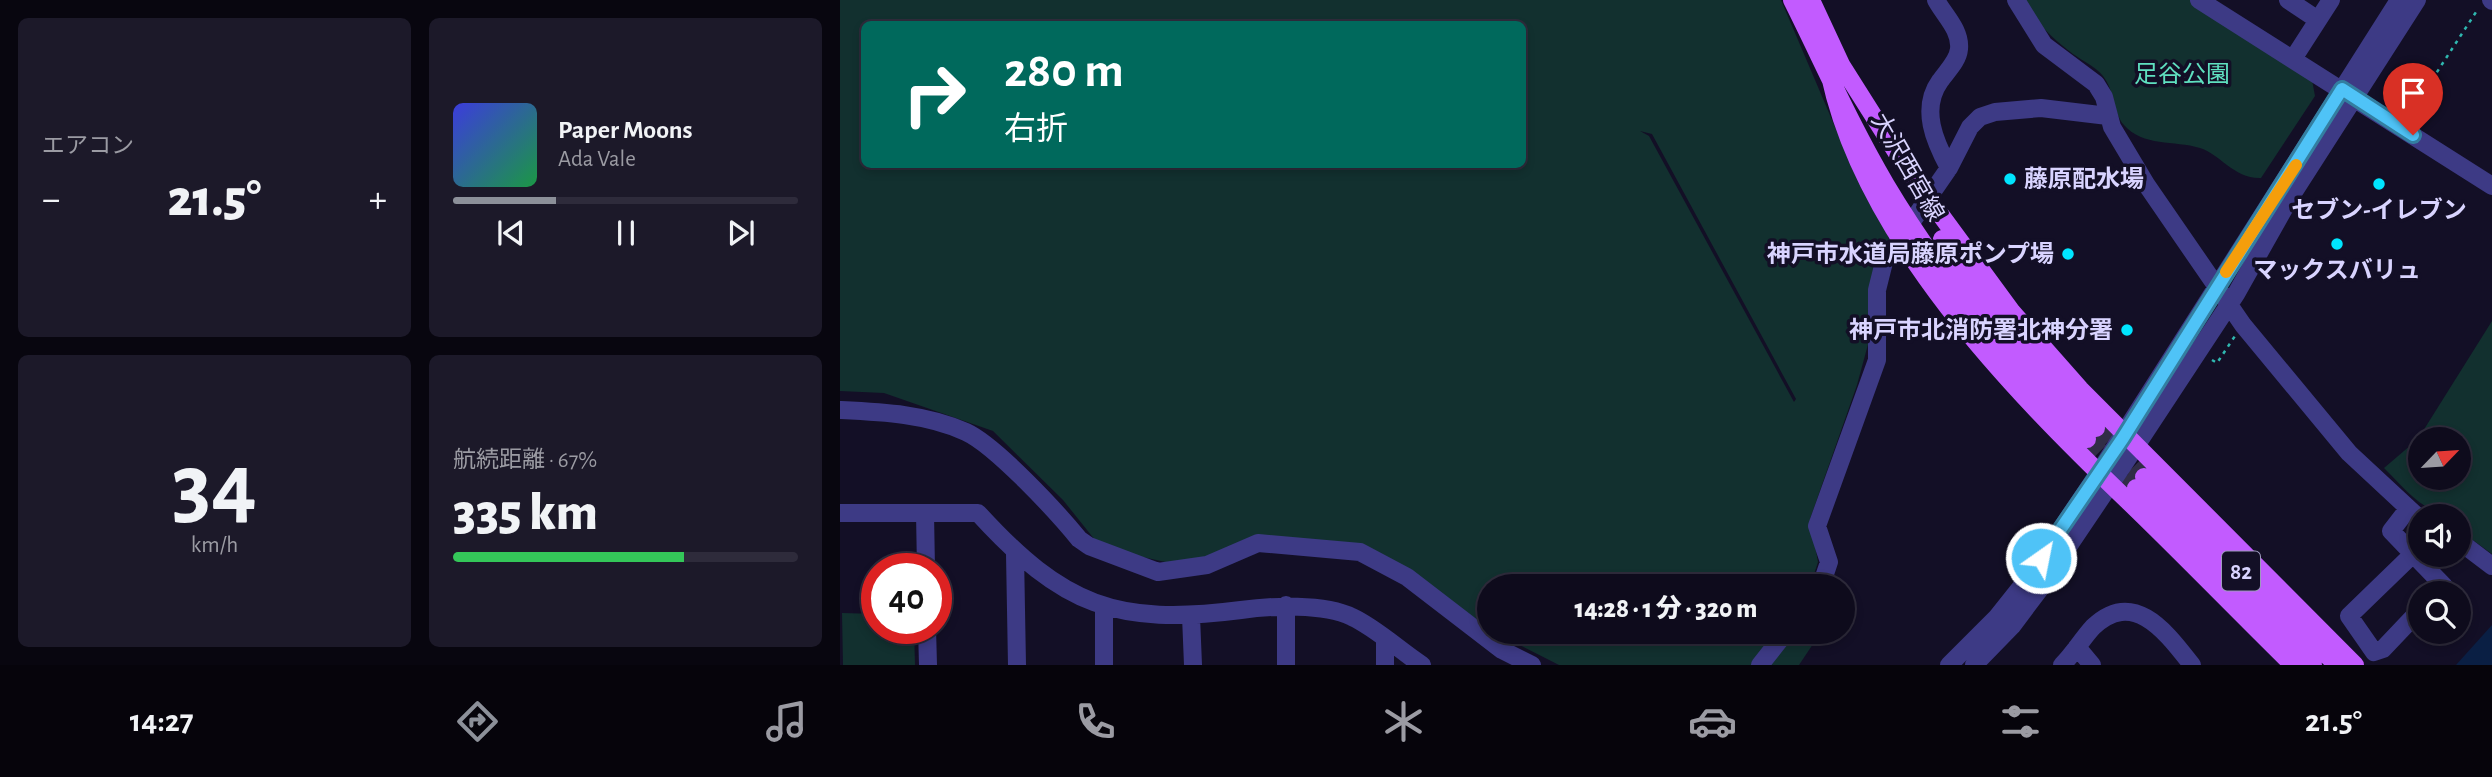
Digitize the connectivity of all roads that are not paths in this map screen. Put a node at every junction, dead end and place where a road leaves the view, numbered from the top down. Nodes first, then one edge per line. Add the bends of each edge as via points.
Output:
1 (1792, 0) edge
2 (1811, 0) edge
3 (1936, 0) edge
4 (2016, 0) edge
5 (2199, 0) edge
6 (2288, 0) edge
7 (2331, 0) edge
8 (2399, 0) edge
9 (2417, 0) edge
10 (2318, 20) junction
11 (2293, 59) junction
12 (1835, 69) junction
13 (2349, 93) junction
14 (2108, 116) junction
15 (1949, 168) junction
16 (2492, 186) edge
17 (840, 410) edge
18 (2092, 434) tunnel mouth
19 (2131, 440) junction
20 (2104, 480) junction
21 (2408, 508) edge
22 (840, 513) edge
23 (925, 513) junction
24 (2408, 518) edge
25 (2408, 549) edge
26 (2471, 550) edge
27 (926, 553) edge
28 (1015, 554) junction
29 (2408, 559) edge
30 (2492, 566) edge
31 (2426, 567) edge
32 (1825, 574) edge
33 (2441, 581) edge
34 (1286, 605) junction
35 (1104, 606) junction
36 (1191, 616) junction
37 (2408, 623) edge
38 (1385, 640) junction
39 (927, 644) edge
40 (1777, 644) edge
41 (2077, 647) junction
42 (928, 665) edge
43 (1017, 665) edge
44 (1104, 665) edge
45 (1193, 665) edge
46 (1286, 665) edge
47 (1385, 665) edge
48 (1422, 665) edge
49 (1532, 665) edge
50 (1760, 665) edge
51 (1949, 665) edge
52 (1974, 665) edge
53 (2062, 665) edge
54 (2092, 665) edge
55 (2192, 665) edge
56 (2293, 665) edge
57 (2313, 665) edge
58 (2337, 665) edge
59 (2355, 665) edge

1 - 12 main road, 大沢西宮線
2 - 12 main road, 大沢西宮線
3 - 15 street via 1957,33 1959,47 1930,101 1930,121
4 - 14 street via 2044,45 2096,84
5 - 11 street
6 - 10 street
7 - 10 street
8 - 13 street
9 - 13 street
10 - 11 street
11 - 13 street
12 - 18 main road, 大沢西宮線 via 1972,283
12 - 19 main road via 2011,312
12 - 20 main road via 1839,117 1852,149 1926,274 1999,368
13 - 16 street
13 - 19 street via 2223,277
13 - 19 street via 2236,294
14 - 15 street via 2054,108 1986,114 1970,127
14 - 21 street via 2146,184 2243,325 2349,453
15 - 32 street via 1884,262 1877,290 1877,360 1817,526 1829,562
17 - 49 street via 901,414 967,433 1001,459 1079,539 1158,572 1207,565 1258,543 1360,552 1407,577 1502,650
19 - 20 street
19 - 59 main road
20 - 51 street via 1997,617
20 - 52 street via 2012,626
20 - 56 main road
22 - 23 street
23 - 27 street
23 - 28 street via 978,513
24 - 25 street via 2391,531
26 - 30 street
28 - 35 street via 1064,590
28 - 43 street
29 - 37 street via 2349,616 2374,652 2383,649
31 - 33 street
34 - 36 street
34 - 38 street via 1351,616
34 - 46 street
35 - 36 street via 1152,616
35 - 44 street
36 - 45 street
38 - 47 street
38 - 48 street
39 - 42 street
40 - 50 street
41 - 53 street
41 - 54 street
41 - 55 street via 2092,628 2126,612 2157,623
57 - 58 main road, 82 via 2140,483

